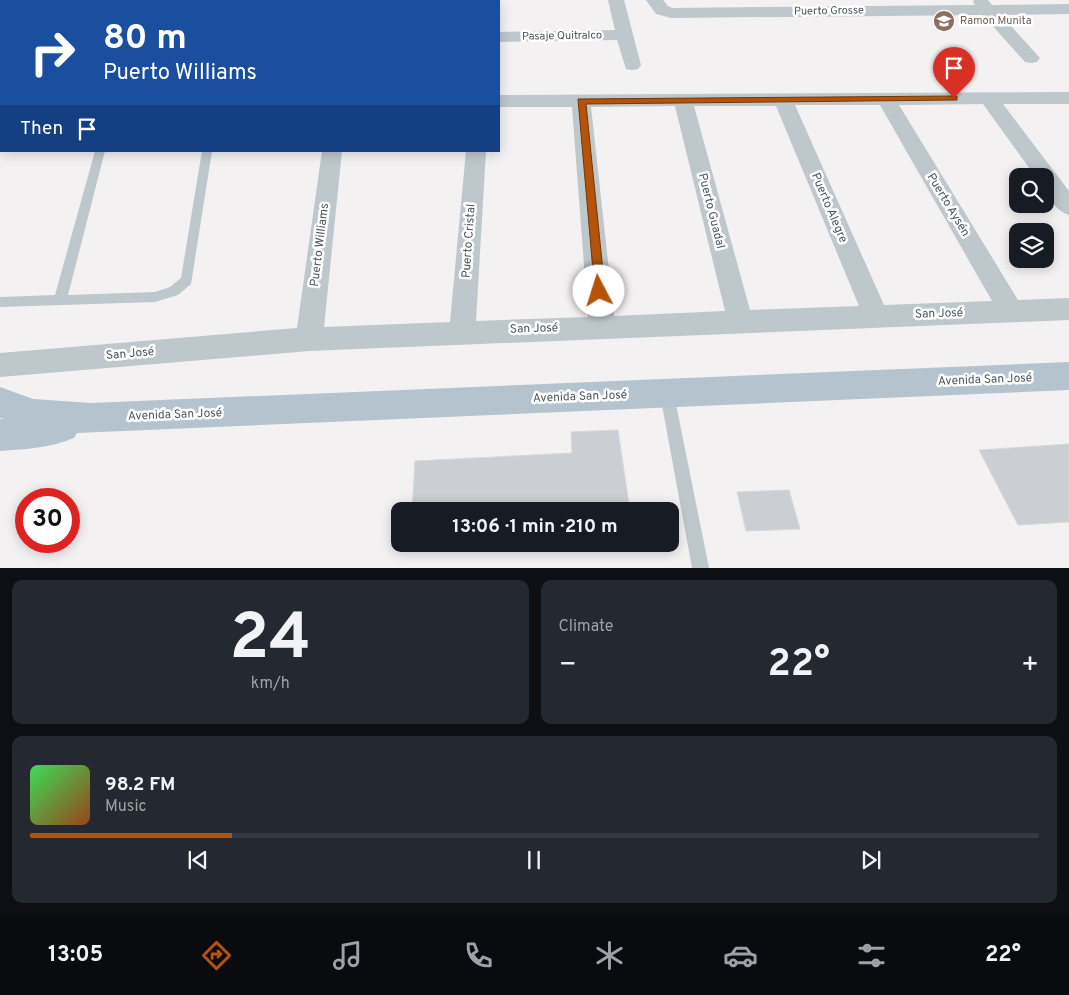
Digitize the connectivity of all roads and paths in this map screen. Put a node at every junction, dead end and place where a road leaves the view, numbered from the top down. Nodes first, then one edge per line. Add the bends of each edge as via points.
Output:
1 (616, 0) edge
2 (654, 0) edge
3 (887, 5) edge
4 (984, 5) edge
5 (790, 6) edge
6 (1069, 9) edge
7 (625, 35) junction
8 (500, 37) edge
9 (1031, 58) dead end
10 (632, 65) dead end
11 (988, 98) junction
12 (1069, 98) edge
13 (886, 99) junction
14 (683, 100) junction
15 (783, 100) junction
16 (581, 101) junction
17 (500, 102) edge
18 (100, 152) edge
19 (207, 152) edge
20 (332, 152) edge
21 (476, 152) edge
22 (1069, 207) edge
23 (60, 300) junction
24 (0, 302) edge
25 (1069, 309) edge
26 (1011, 311) junction
27 (876, 316) junction
28 (740, 321) junction
29 (602, 326) junction
30 (462, 332) junction
31 (308, 339) junction
32 (0, 365) edge
33 (1069, 376) edge
34 (667, 394) junction
35 (0, 402) edge
36 (91, 418) junction
37 (0, 435) edge
38 (701, 568) edge

1 - 7 street
2 - 5 street, Puerto Grosse via 662,10 671,13
3 - 4 street, Puerto Grosse
3 - 5 street, Puerto Grosse
4 - 6 street, Puerto Grosse
4 - 9 street
7 - 8 street, Pasaje Quitralco
7 - 10 street
11 - 12 street
11 - 13 street
11 - 22 street
13 - 15 street
13 - 26 street, Puerto Aysén
14 - 15 street
14 - 16 street
14 - 28 street, Puerto Guadal
15 - 27 street, Puerto Alegre
16 - 17 street
16 - 29 street
18 - 23 lane
19 - 23 lane via 188,280 174,291 155,297
20 - 31 street, Puerto Williams
21 - 30 street, Puerto Cristal
23 - 24 lane
25 - 26 street, San José
26 - 27 street, San José
27 - 28 street, San José
28 - 29 street, San José
29 - 30 street, San José
30 - 31 street, San José
31 - 32 street, San José
33 - 34 main road, Avenida San José
34 - 36 main road, Avenida San José
34 - 38 lane
35 - 36 main road, Avenida San José via 35,416
36 - 37 main road, Avenida San José via 47,431

